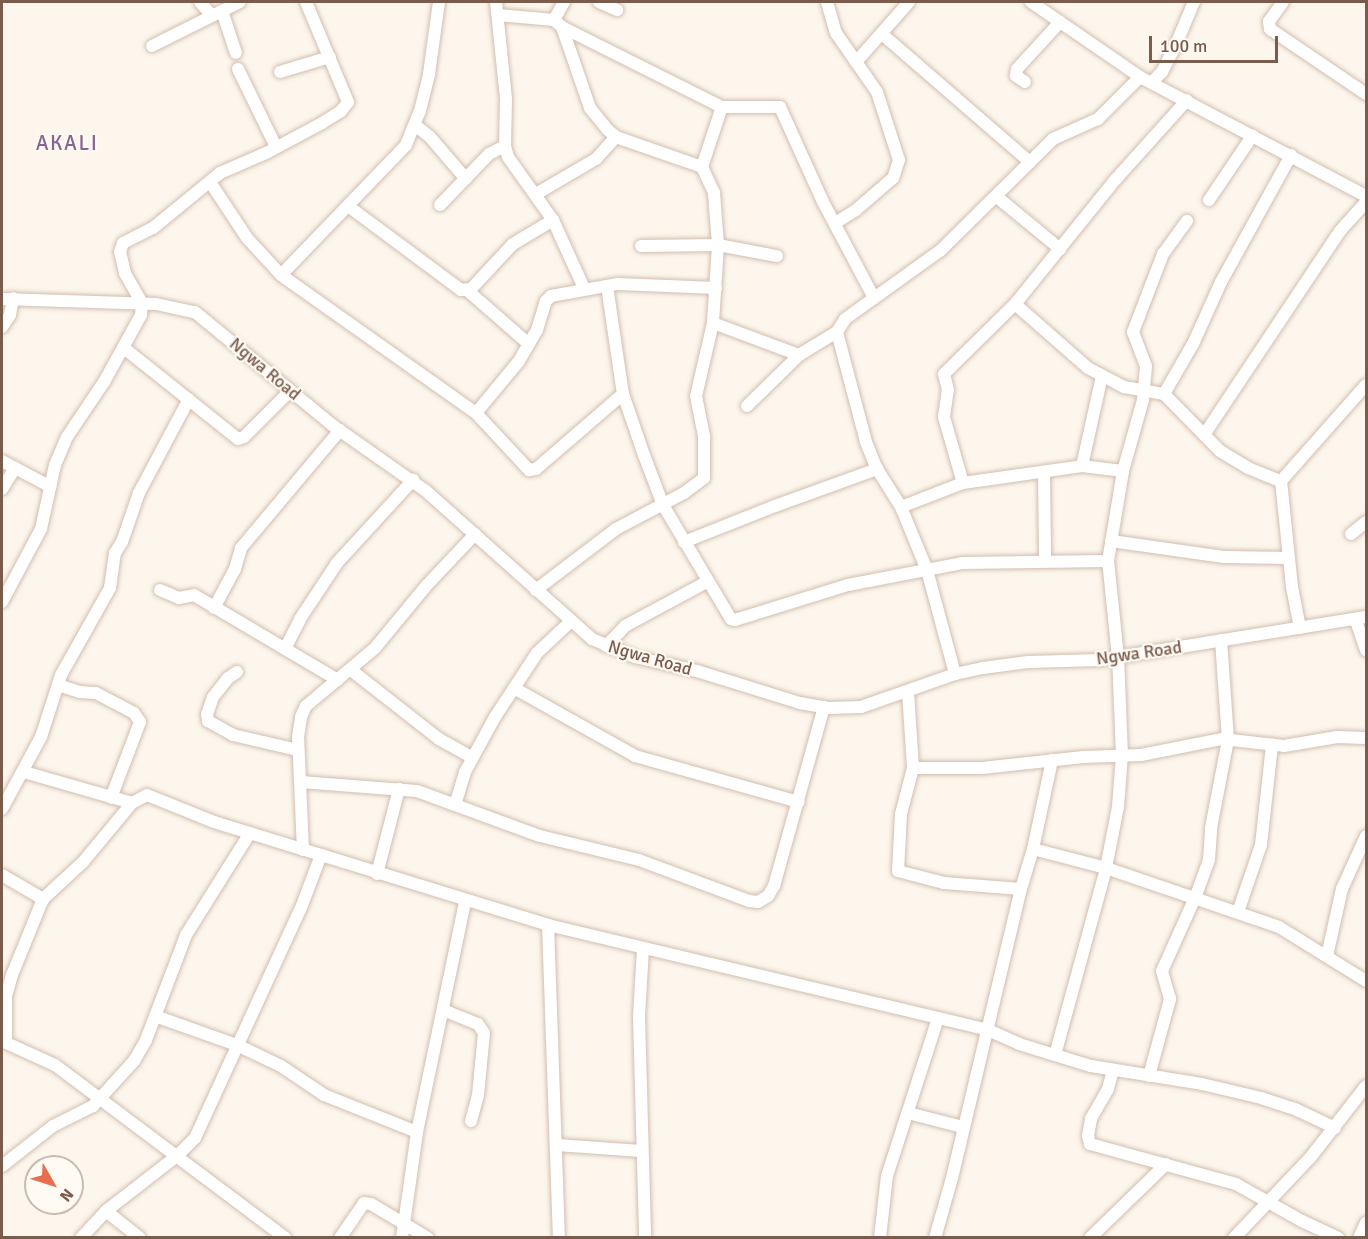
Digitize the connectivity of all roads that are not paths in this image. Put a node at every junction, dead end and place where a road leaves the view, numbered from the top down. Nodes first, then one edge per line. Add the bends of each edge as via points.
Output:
1 (200, 2) edge
2 (240, 2) edge
3 (306, 2) edge
4 (439, 2) edge
5 (496, 2) edge
6 (564, 2) edge
7 (598, 2) edge
8 (827, 2) edge
9 (909, 2) edge
10 (1031, 2) edge
11 (1194, 2) edge
12 (1283, 2) edge
13 (617, 10) dead end
14 (217, 13) junction
15 (498, 15) junction
16 (1060, 22) junction
17 (558, 23) junction
18 (882, 34) junction
19 (152, 46) dead end
20 (236, 53) dead end
21 (330, 57) junction
22 (856, 62) junction
23 (238, 69) dead end
24 (280, 72) dead end
25 (1146, 79) junction
26 (1025, 82) dead end
27 (1366, 94) edge
28 (1187, 100) junction
29 (722, 107) junction
30 (415, 125) junction
31 (1253, 135) junction
32 (616, 137) junction
33 (505, 146) junction
34 (276, 147) junction
35 (1291, 155) junction
36 (1030, 162) junction
37 (702, 167) junction
38 (466, 179) junction
39 (210, 182) junction
40 (536, 194) junction
41 (997, 196) junction
42 (1366, 196) edge
43 (1209, 200) dead end
44 (1366, 202) edge
45 (440, 205) dead end
46 (348, 206) junction
47 (553, 220) junction
48 (1187, 222) dead end
49 (835, 223) junction
50 (718, 245) junction
51 (641, 246) dead end
52 (1060, 249) junction
53 (777, 256) dead end
54 (281, 275) junction
55 (607, 286) junction
56 (584, 288) junction
57 (716, 288) junction
58 (467, 290) junction
59 (7, 298) edge
60 (874, 298) junction
61 (142, 303) junction
62 (1015, 304) junction
63 (712, 323) junction
64 (2, 327) edge
65 (837, 332) junction
66 (529, 344) junction
67 (124, 348) junction
68 (799, 355) junction
69 (1101, 376) junction
70 (1366, 385) edge
71 (290, 391) junction
72 (1142, 392) junction
73 (623, 394) junction
74 (1164, 394) junction
75 (189, 399) junction
76 (747, 406) dead end
77 (476, 413) junction
78 (340, 430) junction
79 (1204, 435) junction
80 (2, 461) edge
81 (1082, 466) junction
82 (15, 468) junction
83 (877, 470) junction
84 (1123, 471) junction
85 (1044, 472) junction
86 (413, 480) junction
87 (1281, 481) junction
88 (963, 483) junction
89 (51, 488) junction
90 (2, 489) edge
91 (663, 505) junction
92 (901, 507) junction
93 (1366, 522) edge
94 (475, 534) junction
95 (1351, 534) dead end
96 (1112, 541) junction
97 (684, 542) junction
98 (1289, 558) junction
99 (1045, 560) junction
100 (1108, 561) junction
101 (927, 570) junction
102 (706, 581) junction
103 (160, 590) dead end
104 (536, 590) junction
105 (2, 602) edge
106 (214, 608) junction
107 (1361, 619) edge
108 (571, 621) junction
109 (1300, 628) junction
110 (1221, 640) junction
111 (606, 646) junction
112 (285, 649) junction
113 (1366, 650) edge
114 (1118, 657) junction
115 (351, 670) junction
116 (237, 672) dead end
117 (955, 674) junction
118 (338, 680) junction
119 (58, 685) junction
120 (514, 688) junction
121 (908, 692) junction
122 (824, 707) junction
123 (1366, 738) edge
124 (1228, 740) junction
125 (1272, 745) junction
126 (298, 750) junction
127 (1122, 755) junction
128 (472, 757) junction
129 (1052, 760) junction
130 (913, 768) junction
131 (24, 772) junction
132 (302, 782) junction
133 (399, 789) junction
134 (111, 798) junction
135 (799, 802) junction
136 (132, 803) junction
137 (455, 805) junction
138 (2, 809) edge
139 (250, 833) junction
140 (1366, 836) edge
141 (1033, 849) junction
142 (303, 850) junction
143 (321, 855) junction
144 (1106, 868) junction
145 (377, 874) junction
146 (2, 875) edge
147 (1021, 889) junction
148 (43, 898) junction
149 (1195, 898) junction
150 (465, 902) junction
151 (1238, 912) junction
152 (548, 925) junction
153 (643, 949) junction
154 (1327, 956) junction
155 (1366, 981) edge
156 (443, 1010) junction
157 (155, 1016) junction
158 (938, 1018) junction
159 (988, 1030) junction
160 (4, 1041) edge
161 (237, 1045) junction
162 (1055, 1055) junction
163 (1113, 1070) junction
164 (1149, 1076) junction
165 (1366, 1086) edge
166 (102, 1098) junction
167 (908, 1113) junction
168 (471, 1121) dead end
169 (963, 1127) junction
170 (1335, 1128) junction
171 (417, 1132) junction
172 (556, 1146) junction
173 (642, 1151) junction
174 (177, 1156) junction
175 (1166, 1164) junction
176 (2, 1166) edge
177 (1268, 1203) junction
178 (106, 1211) junction
179 (404, 1223) junction
180 (1366, 1223) edge
181 (81, 1238) edge
182 (140, 1238) edge
183 (285, 1238) edge
184 (340, 1238) edge
185 (402, 1238) edge
186 (428, 1238) edge
187 (559, 1238) edge
188 (645, 1238) edge
189 (880, 1238) edge
190 (935, 1238) edge
191 (1090, 1238) edge
192 (1234, 1238) edge
193 (1338, 1238) edge
194 (1359, 1238) edge

1 - 14 street
2 - 14 street
3 - 21 street
4 - 30 street via 429,74
5 - 15 street
6 - 17 street
7 - 13 street
8 - 22 street via 836,33
9 - 18 street
10 - 16 street
11 - 25 street via 1162,72
12 - 27 street via 1269,21 1270,29
14 - 19 street
14 - 20 street
15 - 17 street
15 - 33 street via 506,99
16 - 25 street
16 - 26 street via 1017,69 1016,76
17 - 29 street
17 - 32 street via 590,108
18 - 22 street
18 - 36 street
21 - 24 street
21 - 34 street via 348,102 341,111
22 - 49 street via 877,92 896,142 898,169 893,178
23 - 34 street
25 - 28 street
25 - 36 street via 1098,119 1053,139
28 - 31 street
28 - 52 street
29 - 37 street
29 - 49 street via 780,108
30 - 38 street
30 - 46 street via 398,156
31 - 35 street
31 - 43 street
32 - 37 street
32 - 40 street via 596,159
33 - 38 street via 489,154
33 - 40 street via 512,166
34 - 39 street via 231,167
35 - 42 street
35 - 74 street
36 - 41 street
37 - 50 street via 714,193
38 - 45 street
39 - 54 street via 247,238
39 - 61 street via 170,216 139,237 126,240 121,247 125,273
40 - 47 street
41 - 52 street
41 - 60 street via 941,250
44 - 79 street via 1329,247
46 - 54 street
46 - 58 street
47 - 56 street
47 - 58 street via 513,244
48 - 72 street via 1162,254 1136,319 1134,338 1146,366
49 - 60 street
50 - 51 street
50 - 53 street
50 - 57 street
52 - 62 street
54 - 77 street
55 - 56 street
55 - 57 street
55 - 73 street
56 - 66 street via 546,301
57 - 63 street
58 - 66 street
59 - 61 street, Ngwa Road
59 - 64 street via 11,310
60 - 65 street via 845,319
61 - 67 street via 138,322
61 - 71 street, Ngwa Road via 195,312
62 - 69 street
62 - 88 street via 944,374 948,390 944,417
63 - 68 street
63 - 91 street via 696,396 706,473 702,482
65 - 68 street
65 - 83 street
66 - 77 street
67 - 75 street
67 - 89 street via 72,427 55,465
68 - 76 street
69 - 72 street
69 - 81 street
70 - 87 street
71 - 75 street via 240,439
71 - 78 street, Ngwa Road
72 - 74 street
72 - 84 street
73 - 77 street via 536,469 529,470
73 - 91 street
74 - 79 street
75 - 119 street via 139,493 115,553 110,588
78 - 86 street, Ngwa Road
78 - 106 street via 242,548
79 - 87 street via 1233,460
80 - 82 street
81 - 84 street
81 - 85 street
82 - 89 street
82 - 90 street
83 - 92 street
83 - 97 street
84 - 96 street
85 - 88 street
85 - 99 street
86 - 94 street, Ngwa Road
86 - 112 street via 337,563
87 - 98 street
88 - 92 street
89 - 105 street via 41,528
91 - 97 street
91 - 104 street via 616,529
92 - 101 street
93 - 95 street
94 - 104 street, Ngwa Road
94 - 115 street
96 - 98 street via 1224,557
96 - 100 street
97 - 102 street
98 - 109 street
99 - 100 street
99 - 101 street via 962,563
100 - 114 street
101 - 102 street via 848,585 735,620 726,615
101 - 117 street
102 - 111 street via 625,626
103 - 106 street via 179,598 194,596
104 - 108 street, Ngwa Road
106 - 112 street
107 - 109 street, Ngwa Road
107 - 113 street
108 - 111 street, Ngwa Road
108 - 120 street via 537,653
109 - 110 street, Ngwa Road
110 - 114 street, Ngwa Road
110 - 124 street
111 - 122 street, Ngwa Road via 634,657
112 - 118 street
114 - 117 street, Ngwa Road via 1028,662
114 - 127 street
115 - 118 street
115 - 128 street via 439,739
116 - 126 street via 213,698 208,721 234,735
117 - 121 street, Ngwa Road
118 - 126 street via 306,706 298,726
119 - 131 street via 41,737
119 - 134 street via 96,693 134,712 140,722
120 - 128 street
120 - 135 street via 635,756
121 - 122 street, Ngwa Road via 861,707
121 - 130 street
122 - 135 street
123 - 125 street via 1336,737
124 - 125 street
124 - 127 street
124 - 149 street via 1211,828 1209,860
125 - 151 street via 1261,845
126 - 132 street
127 - 129 street
127 - 144 street
128 - 137 street
129 - 130 street via 982,768
129 - 141 street
130 - 147 street via 901,814 898,870 944,883
131 - 134 street
131 - 138 street
132 - 133 street
132 - 142 street
133 - 137 street via 417,791
133 - 145 street
134 - 136 street
135 - 137 street via 774,886 766,899 754,902 639,860 562,843
136 - 139 street via 147,795
136 - 148 street via 83,862
139 - 142 street
139 - 157 street via 186,935
140 - 154 street via 1342,889
141 - 144 street
141 - 147 street
142 - 143 street
143 - 145 street
143 - 161 street via 301,908
144 - 149 street
144 - 162 street
145 - 150 street
146 - 148 street
147 - 159 street
148 - 160 street via 6,996
149 - 151 street
149 - 164 street via 1162,971 1170,999
150 - 152 street
150 - 156 street
151 - 154 street via 1280,927
152 - 153 street
152 - 172 street
153 - 158 street
153 - 173 street via 639,1017
154 - 155 street
156 - 168 street via 478,1024 484,1033 478,1095
156 - 171 street
157 - 161 street
157 - 166 street via 134,1062
158 - 159 street
158 - 167 street
159 - 162 street
159 - 169 street
160 - 166 street via 55,1065
161 - 171 street via 281,1066 324,1095
161 - 174 street via 202,1125
162 - 163 street
163 - 164 street
163 - 175 street via 1108,1089 1091,1119 1090,1144
164 - 170 street via 1261,1098
165 - 170 street
166 - 174 street
166 - 176 street via 44,1132
167 - 169 street
167 - 189 street via 884,1190
169 - 190 street
170 - 177 street
171 - 179 street
172 - 173 street
172 - 187 street
173 - 188 street
174 - 178 street
174 - 183 street
175 - 177 street via 1236,1184
175 - 191 street
177 - 192 street
177 - 193 street
178 - 181 street
178 - 182 street
179 - 184 street via 364,1203
179 - 185 street
179 - 186 street
180 - 194 street

